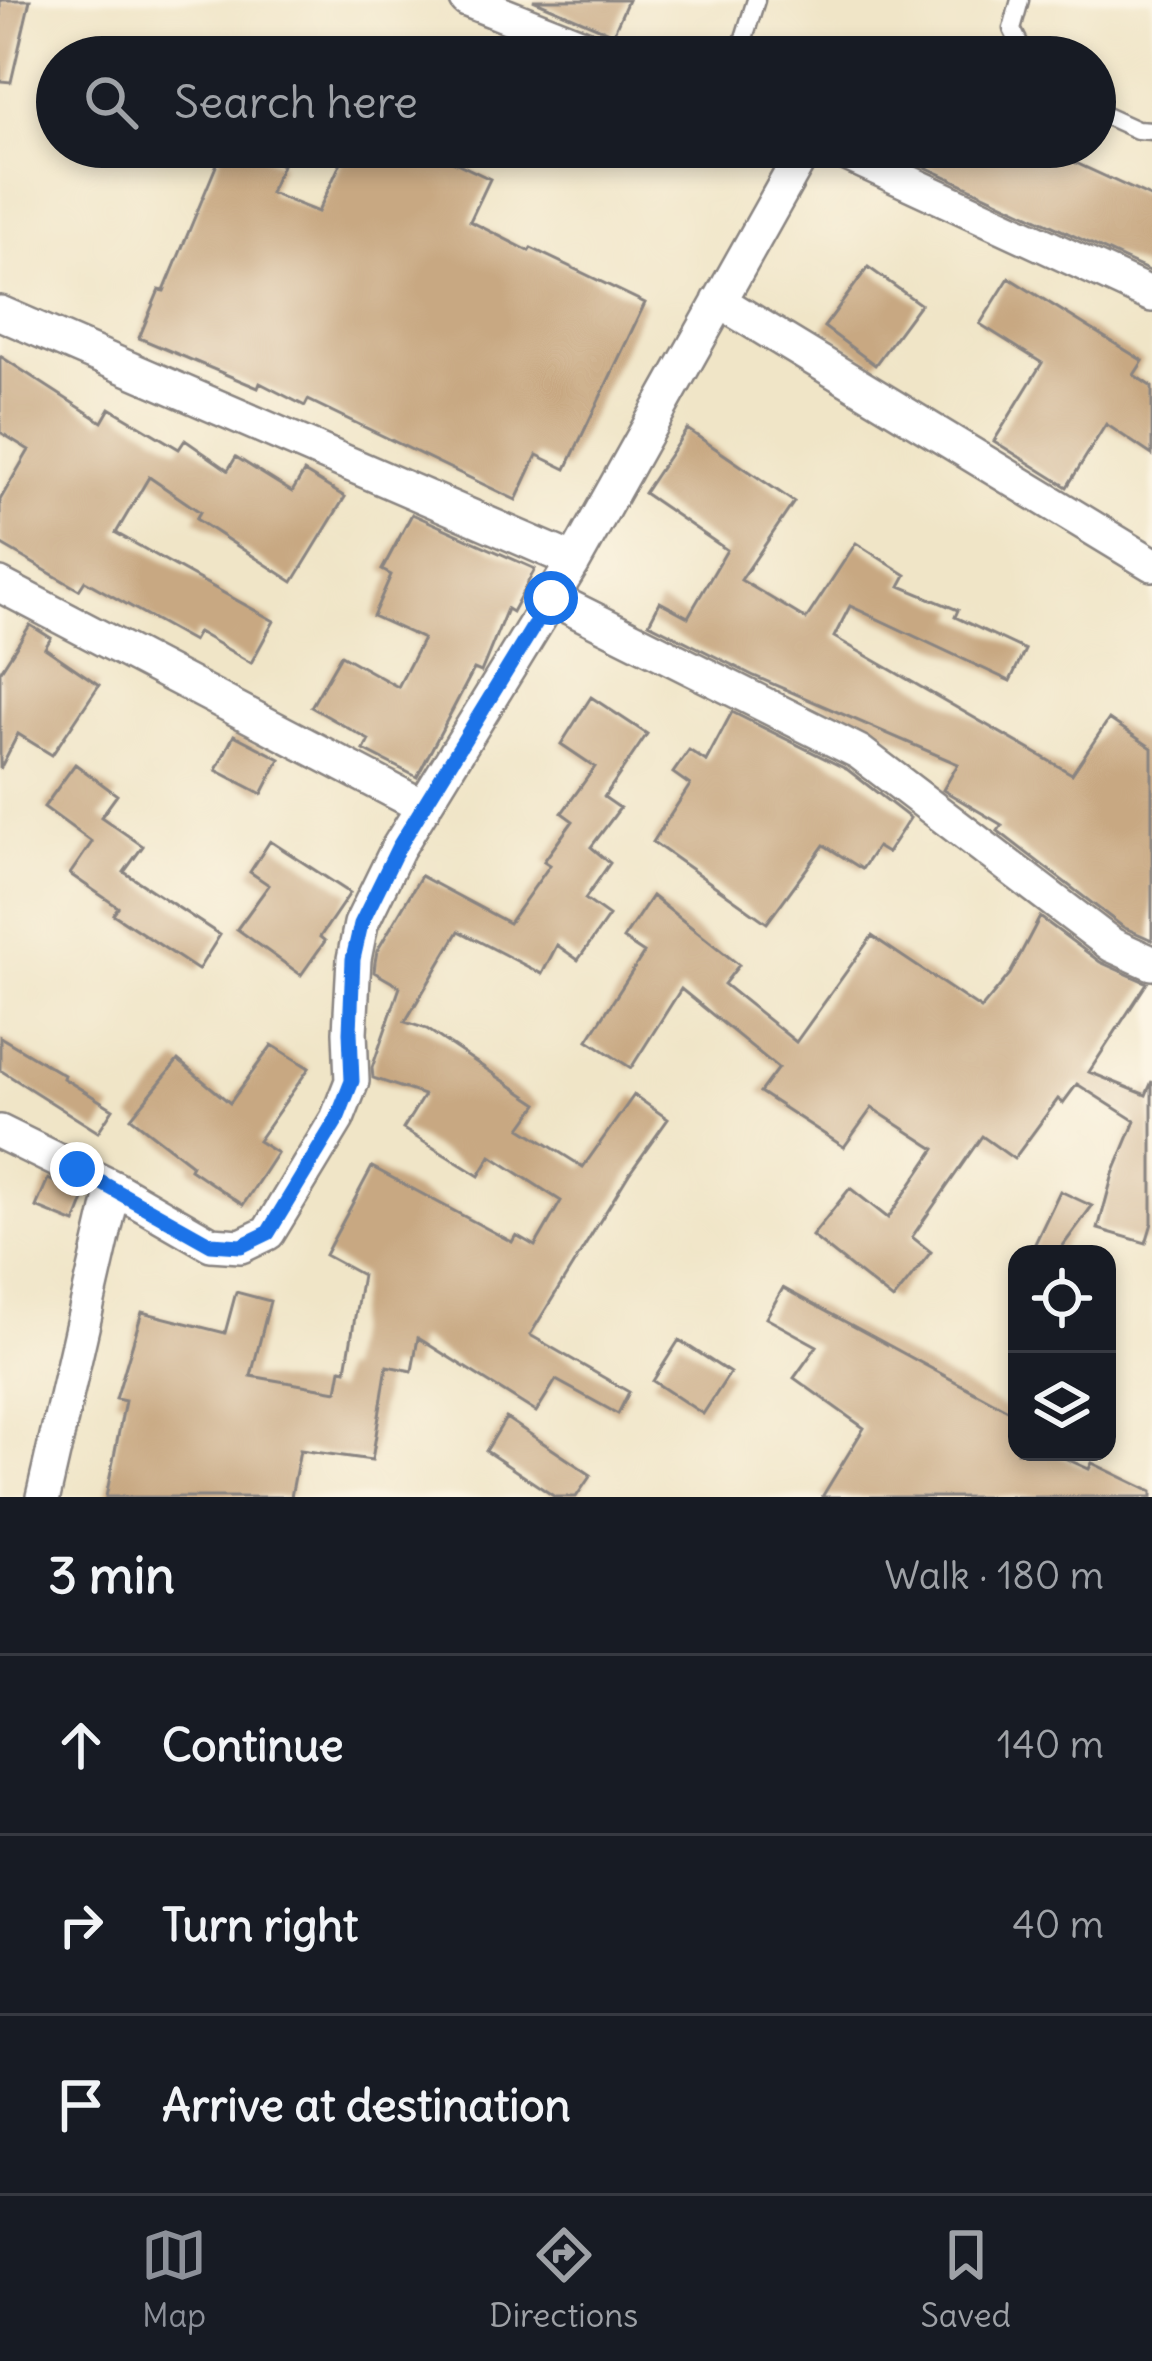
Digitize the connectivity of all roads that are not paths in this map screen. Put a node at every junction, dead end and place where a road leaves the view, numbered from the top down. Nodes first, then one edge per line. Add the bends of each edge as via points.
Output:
1 (467, 0) edge
2 (756, 0) edge
3 (1020, 0) edge
4 (557, 36) edge
5 (745, 36) edge
6 (1016, 36) edge
7 (1116, 120) edge
8 (1152, 131) edge
9 (794, 168) edge
10 (877, 168) edge
11 (1152, 295) edge
12 (719, 301) junction
13 (0, 314) edge
14 (574, 561) junction
15 (1152, 564) edge
16 (0, 585) edge
17 (551, 598) junction
18 (424, 806) junction
19 (1152, 963) edge
20 (0, 1132) edge
21 (115, 1188) junction
22 (43, 1497) edge

1 - 4 street
2 - 5 lane
3 - 6 lane
7 - 8 lane
9 - 12 street
10 - 11 street
12 - 14 street
12 - 15 street
13 - 14 street
14 - 17 street
16 - 18 street
17 - 18 street
17 - 19 street via 859,752 1112,945
18 - 21 street via 361,924 352,1081 268,1233 241,1246 211,1244
20 - 21 street
21 - 22 street

